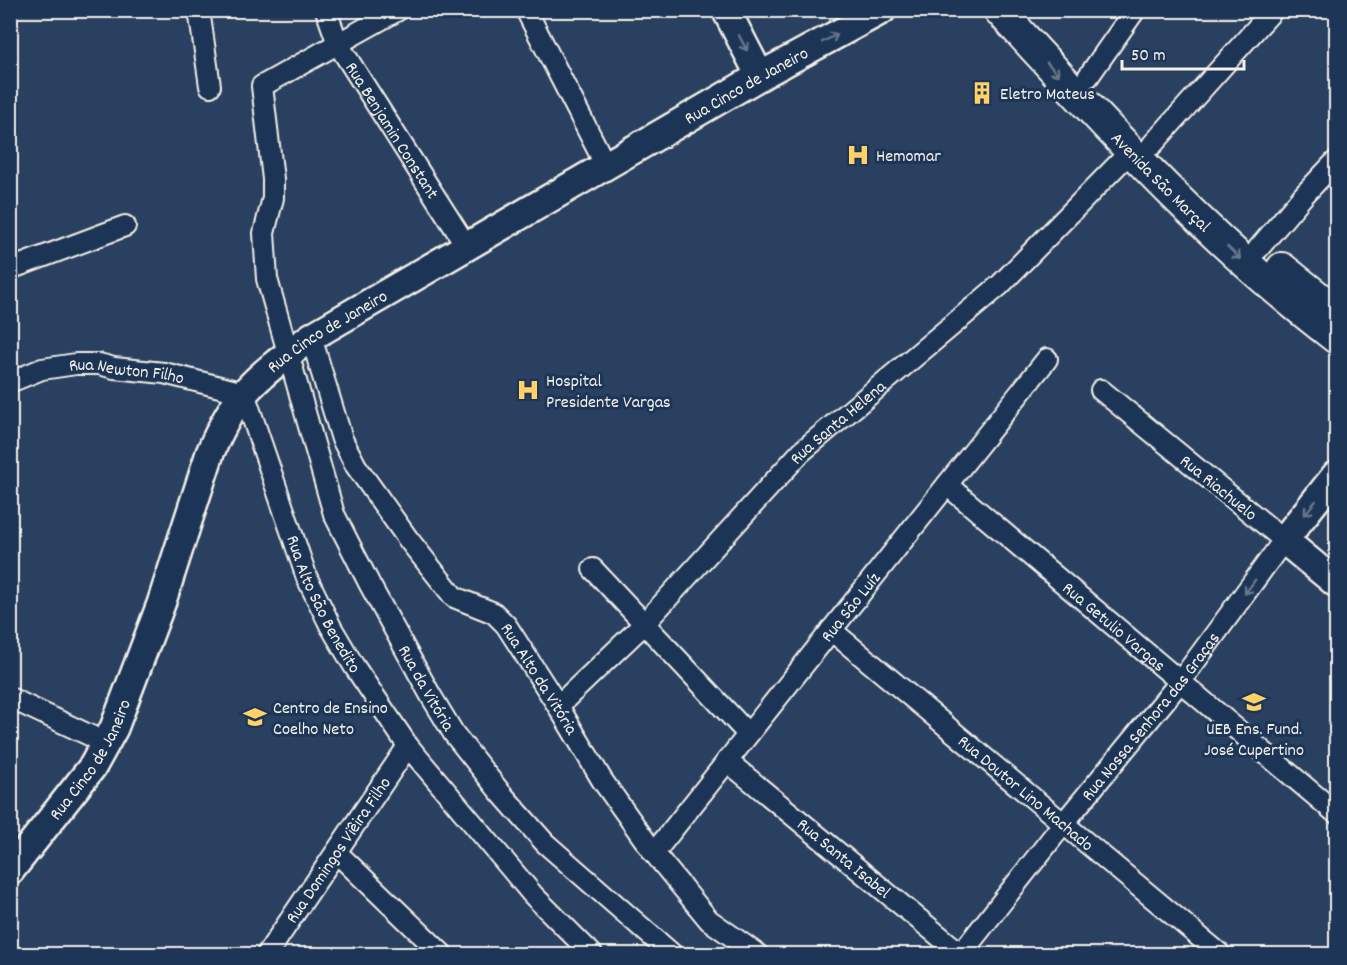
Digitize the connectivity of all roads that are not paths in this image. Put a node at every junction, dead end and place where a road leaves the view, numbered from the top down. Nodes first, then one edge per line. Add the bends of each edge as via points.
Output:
1 (199, 10) edge
2 (326, 10) edge
3 (398, 10) edge
4 (526, 10) edge
5 (726, 10) edge
6 (882, 10) edge
7 (999, 10) edge
8 (1025, 10) edge
9 (1136, 10) edge
10 (1273, 10) edge
11 (338, 44) junction
12 (760, 75) junction
13 (1088, 77) junction
14 (210, 86) dead end
15 (1141, 149) junction
16 (1336, 161) edge
17 (606, 166) junction
18 (125, 226) dead end
19 (467, 247) junction
20 (1258, 249) junction
21 (10, 269) edge
22 (1336, 311) edge
23 (311, 337) junction
24 (1336, 338) edge
25 (289, 353) junction
26 (1047, 359) dead end
27 (10, 382) edge
28 (1101, 390) dead end
29 (244, 393) junction
30 (1336, 475) edge
31 (947, 485) junction
32 (1284, 540) junction
33 (593, 569) dead end
34 (1336, 584) edge
35 (644, 624) junction
36 (831, 630) junction
37 (1180, 682) junction
38 (10, 698) edge
39 (558, 706) junction
40 (748, 734) junction
41 (106, 743) junction
42 (408, 746) junction
43 (727, 761) junction
44 (1336, 813) edge
45 (1063, 824) junction
46 (337, 853) junction
47 (654, 853) junction
48 (10, 871) edge
49 (267, 954) edge
50 (442, 954) edge
51 (592, 954) edge
52 (672, 954) edge
53 (758, 954) edge
54 (961, 954) edge
55 (1220, 954) edge

1 - 14 street
2 - 11 street, Rua Benjamin Constant
3 - 11 street
4 - 17 street
5 -> 12 main road
12 -> 6 main road, Rua Cinco de Janeiro
7 -> 15 main road, Avenida São Marçal
8 - 13 main road, Avenida São Marçal
9 - 13 street
10 - 15 street, Rua Santa Helena
11 - 19 street, Rua Benjamin Constant
11 - 25 street, Rua da Vitória via 262,87 273,179 273,198 264,233 267,279
12 - 17 main road, Rua Cinco de Janeiro
13 - 15 main road, Avenida São Marçal
15 - 20 main road, Avenida São Marçal
15 -> 24 main road, Avenida São Marçal via 1240,259
15 - 35 street, Rua Santa Helena via 1000,285 801,453
16 - 20 street
17 - 19 main road, Rua Cinco de Janeiro
18 - 21 street
19 - 23 main road, Rua Cinco de Janeiro
20 - 22 main road, Avenida São Marçal
23 - 25 main road, Rua Cinco de Janeiro
23 - 39 street, Rua Alto da Vitória via 342,439 356,466 454,597 494,613 506,625
25 - 29 main road, Rua Cinco de Janeiro
25 - 52 street, Rua da Vitória via 334,514 454,734 545,843
26 - 31 street, Rua São Luíz
27 - 29 street, Rua Newton Filho via 42,369 99,364 164,373
28 - 32 street, Rua Riachuelo
29 - 41 main road, Rua Cinco de Janeiro via 210,453 154,624
29 - 42 street, Rua Alto São Benedito via 307,578 354,666
30 -> 32 main road, Rua Nossa Senhora das Graças
31 - 36 street, Rua São Luíz
31 - 37 street, Rua Getulio Vargas
32 - 34 main road, Rua Riachuelo
32 -> 37 street, Rua Nossa Senhora das Graças
33 - 35 street
35 - 39 street, Rua Santa Helena
35 - 40 street
36 - 40 street, Rua São Luíz
36 - 45 street, Rua Doutor Lino Machado
37 - 44 street, Rua Getulio Vargas
37 - 45 street, Rua Nossa Senhora das Graças
38 - 41 street
39 - 47 street, Rua Alto da Vitória via 602,780
40 - 43 street, Rua São Luíz
41 - 48 main road, Rua Cinco de Janeiro via 93,766
42 - 46 street, Rua Domingos Viêira Filho
42 - 51 street, Rua Alto São Benedito via 533,895
43 - 47 street, Rua São Luíz
43 - 54 street, Rua Santa Isabel
45 - 54 street, Rua Nossa Senhora das Graças
45 - 55 street, Rua Doutor Lino Machado
46 - 49 street, Rua Domingos Viêira Filho
46 - 50 street
47 - 53 street, Rua Alto da Vitória via 710,920

